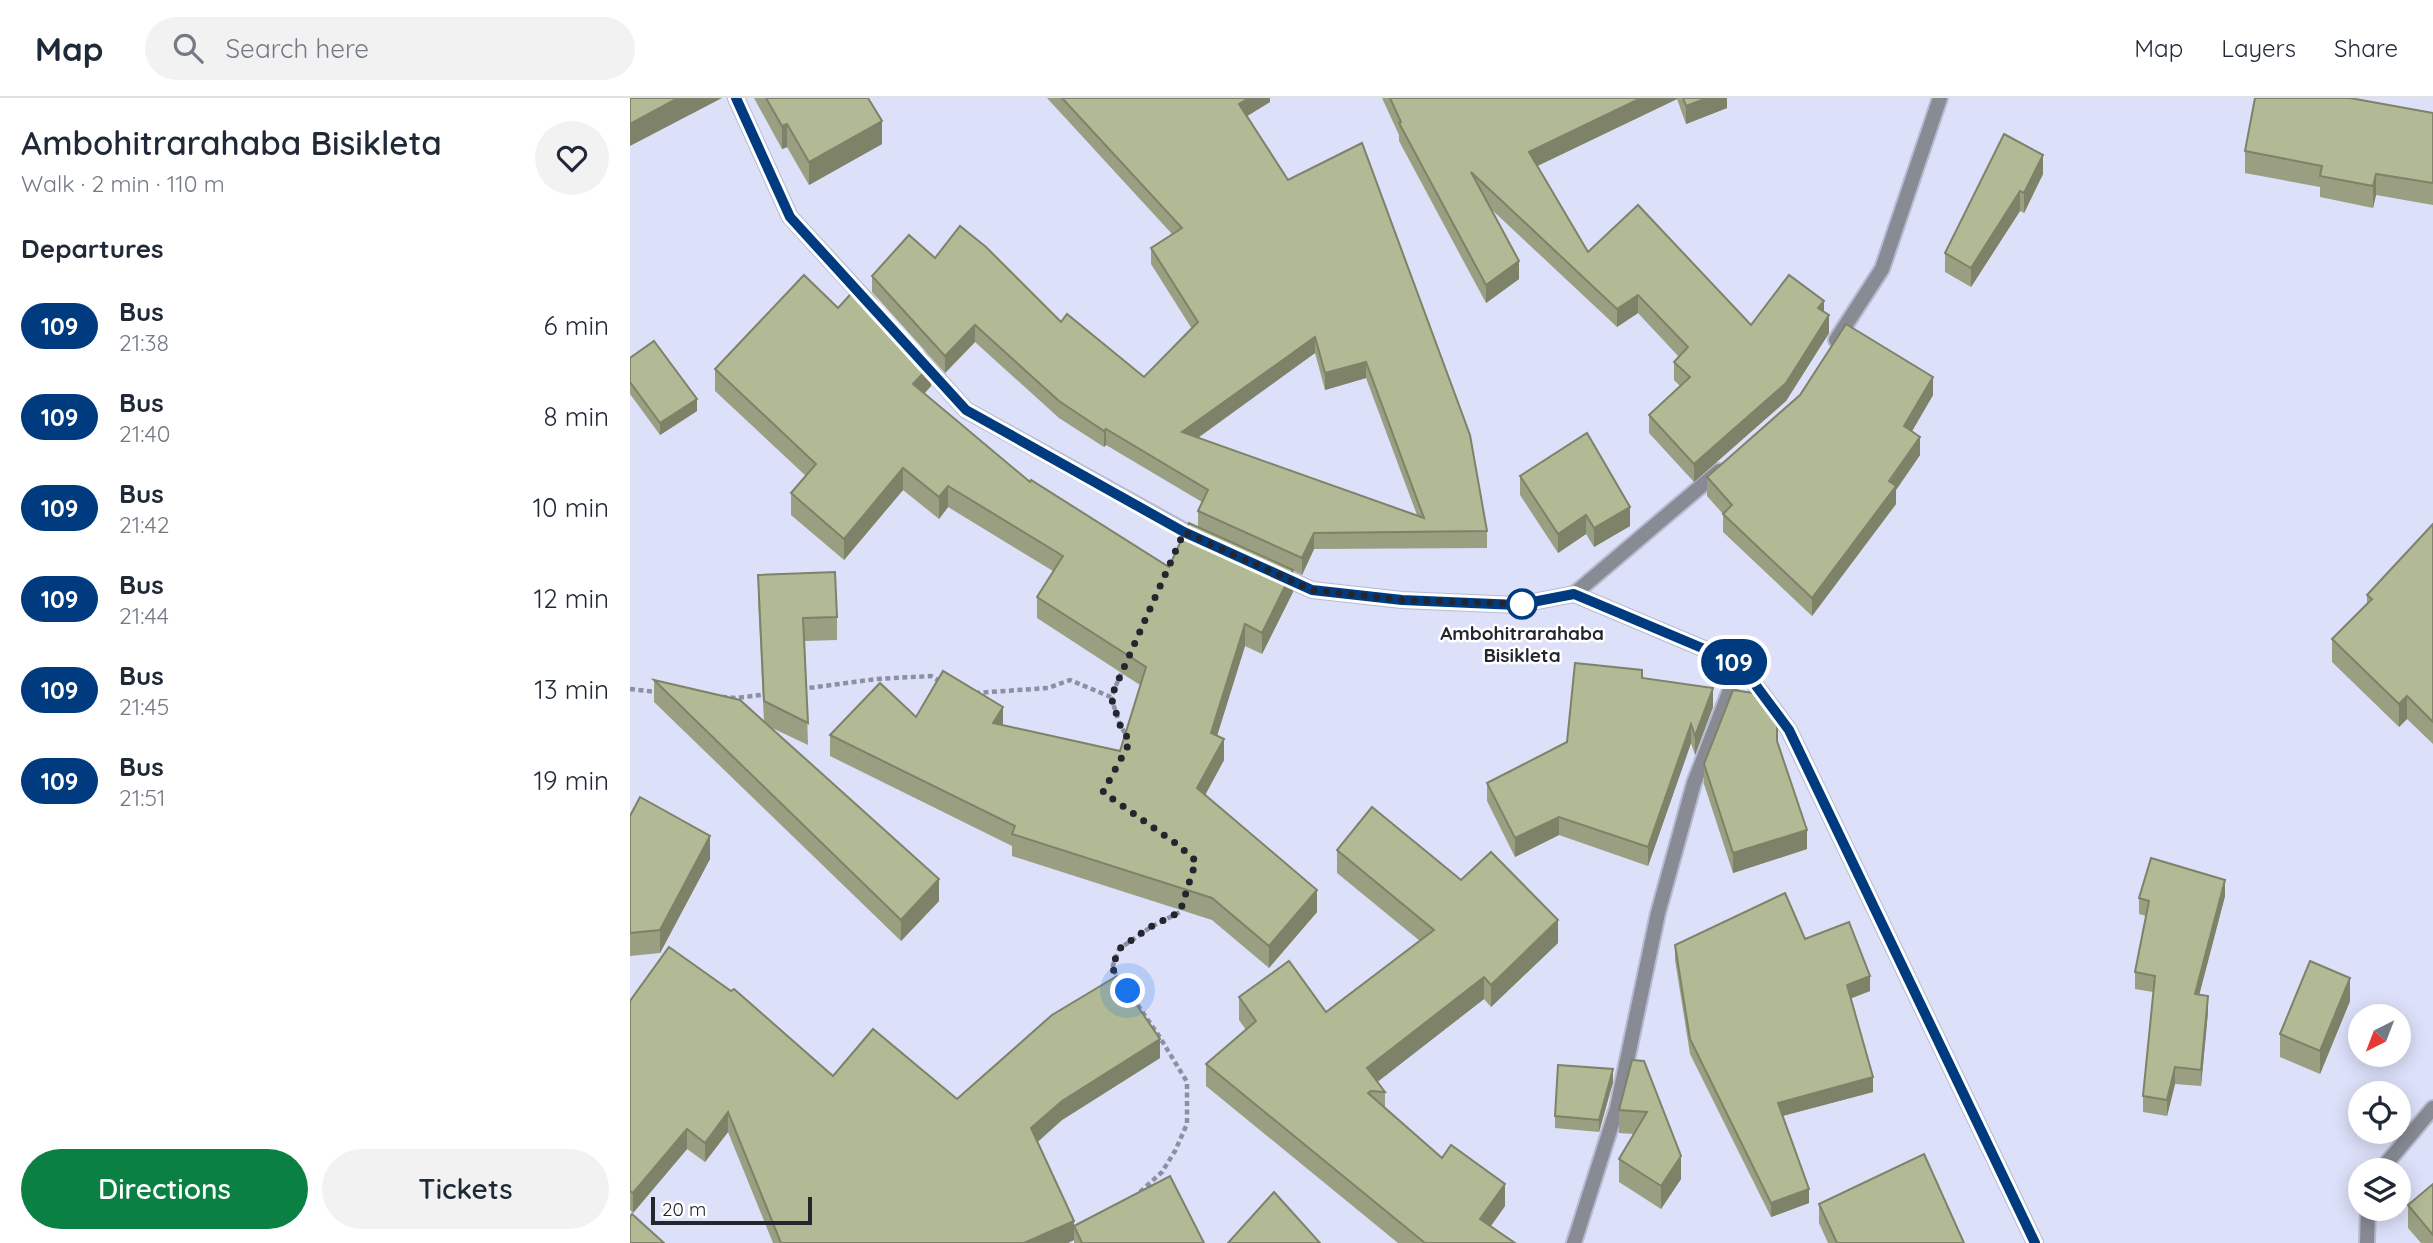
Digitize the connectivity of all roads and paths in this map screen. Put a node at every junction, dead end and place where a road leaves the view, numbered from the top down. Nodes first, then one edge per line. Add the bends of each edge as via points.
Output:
1 (736, 98) edge
2 (1940, 98) edge
3 (883, 318) edge
4 (911, 349) edge
5 (1830, 349) edge
6 (1730, 462) edge
7 (1219, 548) edge
8 (1266, 569) edge
9 (1574, 594) junction
10 (1126, 661) edge
11 (1740, 664) junction
12 (942, 682) edge
13 (630, 689) edge
14 (800, 689) edge
15 (670, 693) edge
16 (775, 693) edge
17 (964, 694) edge
18 (710, 696) edge
19 (1111, 697) junction
20 (1130, 742) edge
21 (1185, 898) edge
22 (2433, 1108) edge
23 (2391, 1158) edge
24 (1136, 1196) edge
25 (2368, 1221) edge
26 (1574, 1243) edge
27 (2035, 1243) edge
28 (2367, 1243) edge

1 - 3 street via 790,217
2 - 5 street via 1882,269
4 - 7 street via 966,410
6 - 9 street
8 - 9 street via 1312,590 1402,600 1517,605
9 - 11 street
10 - 19 path
11 - 26 street via 1694,783 1658,913 1617,1108
11 - 27 street via 1789,730
12 - 14 path via 931,676
13 - 15 path
16 - 18 path
17 - 19 path via 1048,688 1070,680
19 - 20 path
21 - 24 path via 1180,912 1119,949 1112,968 1187,1082 1187,1124 1179,1142 1162,1172
22 - 23 street
25 - 28 street

